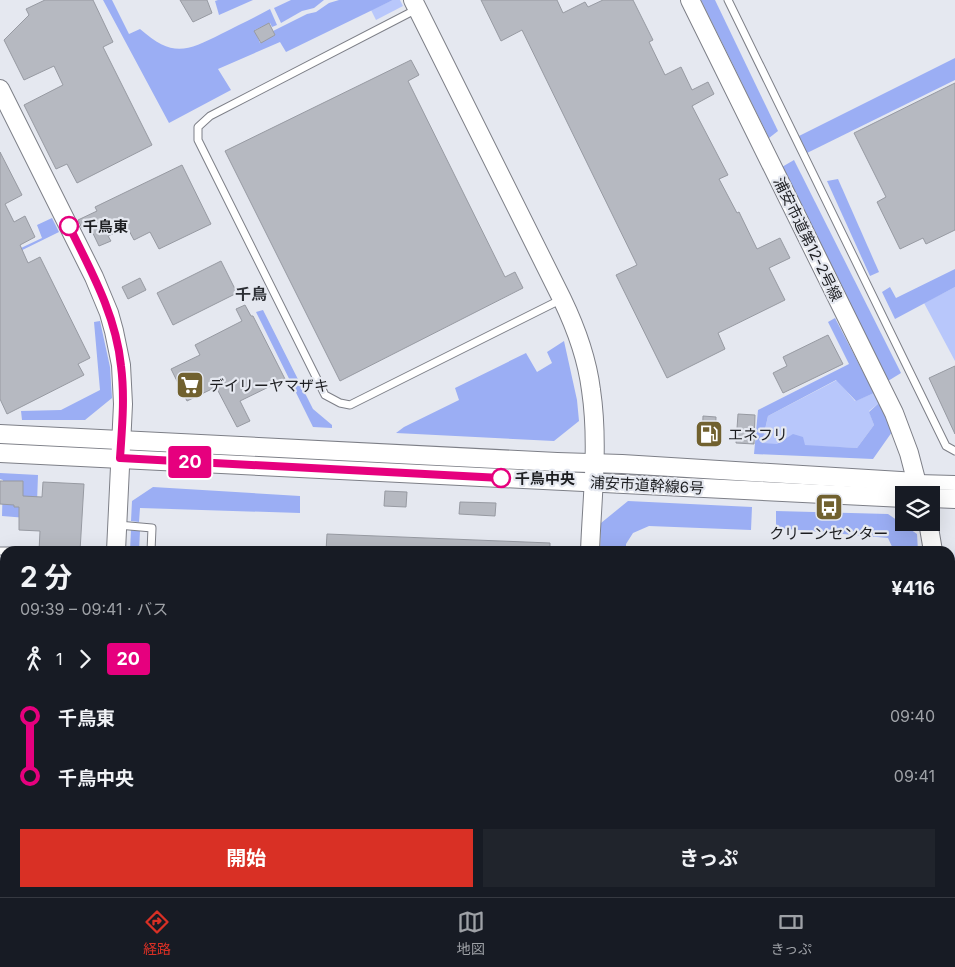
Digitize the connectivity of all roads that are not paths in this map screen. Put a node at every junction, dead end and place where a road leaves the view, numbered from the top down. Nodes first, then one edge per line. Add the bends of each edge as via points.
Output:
1 (690, 0) edge
2 (728, 0) edge
3 (415, 5) edge
4 (0, 89) edge
5 (562, 299) junction
6 (0, 434) edge
7 (121, 440) junction
8 (955, 451) edge
9 (0, 453) edge
10 (120, 458) junction
11 (594, 463) junction
12 (592, 482) junction
13 (955, 483) edge
14 (895, 486) edge
15 (918, 486) edge
16 (933, 486) edge
17 (895, 498) edge
18 (940, 498) edge
19 (955, 499) edge
20 (117, 524) junction
21 (930, 531) edge
22 (116, 546) edge
23 (151, 546) edge
24 (590, 546) edge
25 (932, 546) edge

1 - 15 street, 浦安市道第12-2号線 via 894,413
2 - 8 lane via 946,446
3 - 5 street
3 - 5 lane via 210,116 198,127 198,140 325,395 350,405
4 - 7 street via 109,313 121,365
5 - 11 street via 580,339 588,373 595,423
6 - 7 street
7 - 10 street
7 - 11 street, 浦安市道幹線6号
9 - 10 street, 浦安市道幹線6号
10 - 12 street, 浦安市道幹線6号
10 - 20 street
11 - 12 street
11 - 14 street, 浦安市道幹線6号
12 - 17 street, 浦安市道幹線6号
12 - 24 street
13 - 16 street, 浦安市道幹線6号
18 - 19 street
20 - 22 street
20 - 23 lane via 152,528
21 - 25 street

